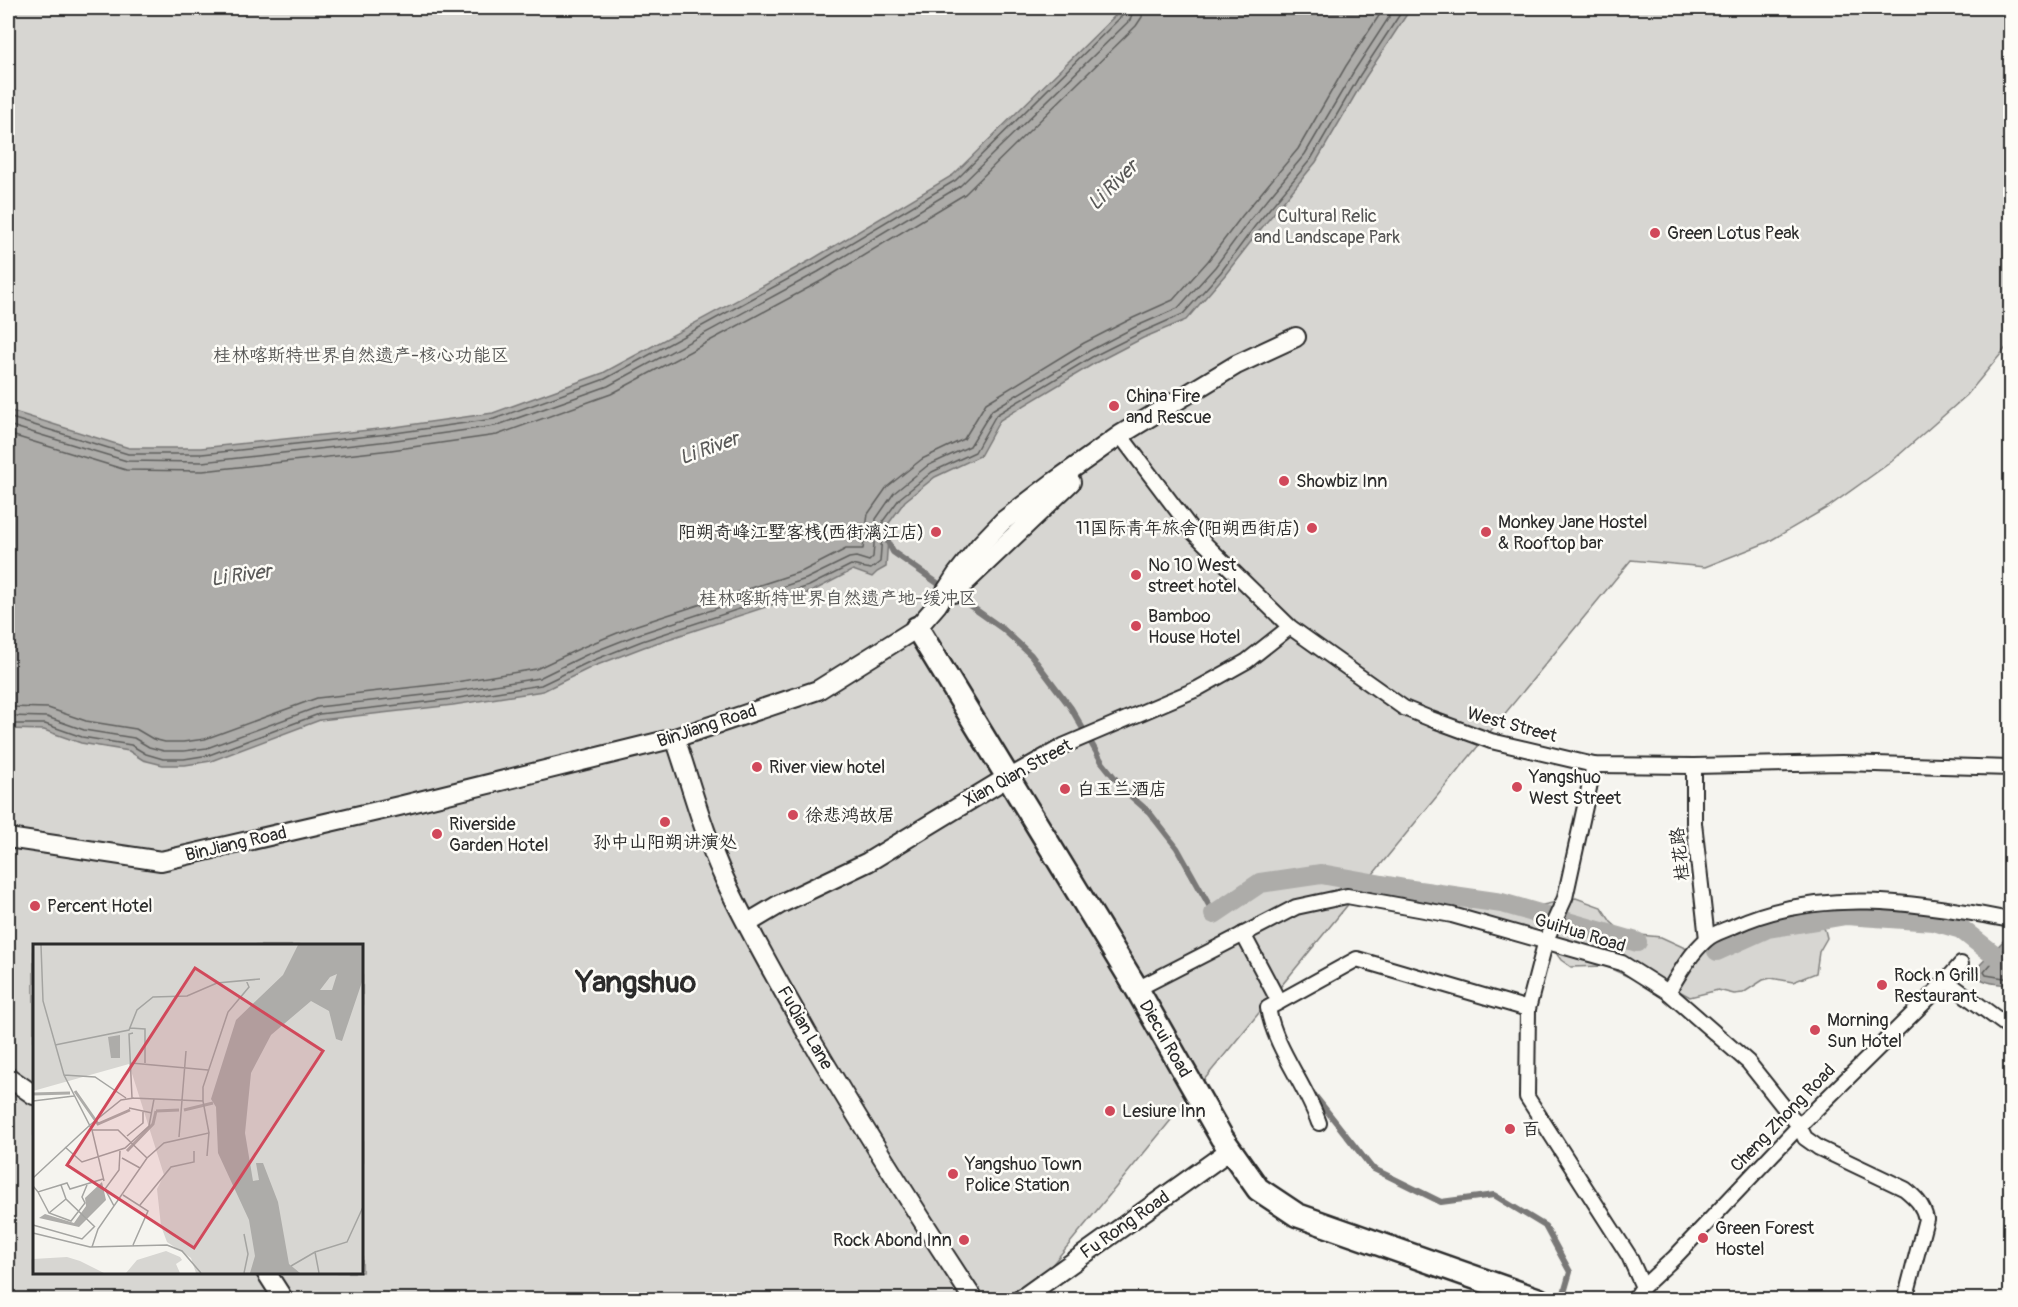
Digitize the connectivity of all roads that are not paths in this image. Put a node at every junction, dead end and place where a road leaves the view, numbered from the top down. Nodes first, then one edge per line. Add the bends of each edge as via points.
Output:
1 (1296, 337) dead end
2 (1120, 435) junction
3 (1290, 627) junction
4 (917, 628) junction
5 (675, 738) junction
6 (1594, 765) junction
7 (1694, 766) junction
8 (2010, 768) edge
9 (1008, 777) junction
10 (8, 838) edge
11 (2008, 916) edge
12 (747, 923) junction
13 (1240, 936) junction
14 (1707, 939) junction
15 (1546, 940) junction
16 (1961, 964) dead end
17 (1946, 981) junction
18 (1137, 989) junction
19 (1668, 992) junction
20 (1279, 1002) junction
21 (1528, 1009) junction
22 (2010, 1028) edge
23 (8, 1077) edge
24 (33, 1094) edge
25 (1319, 1123) dead end
26 (1799, 1126) junction
27 (1230, 1150) junction
28 (267, 1274) edge
29 (1643, 1287) junction
30 (284, 1299) edge
31 (974, 1299) edge
32 (1020, 1299) edge
33 (1539, 1299) edge
34 (1634, 1299) edge
35 (1905, 1299) edge

1 - 2 street, BinJiang Road via 1236,365
2 - 3 street, West Street via 1195,534
2 - 4 street
2 - 4 street, BinJiang Road via 1003,521
3 - 6 street, West Street via 1404,708 1491,741
3 - 9 street, Xian Qian Street via 1247,661 1197,689 1063,746
4 - 5 street, BinJiang Road via 818,690
4 - 9 street, Diecui Road
4 - 27 street
5 - 10 street, BinJiang Road via 161,861
5 - 12 street, FuQian Lane via 712,849
6 - 7 street, West Street
6 - 15 street via 1565,898
7 - 8 street, West Street via 1842,763
7 - 14 street, 桂花路 via 1694,823
9 - 12 street, Xian Qian Street via 868,862
9 - 18 street, Diecui Road
11 - 14 street via 1893,901 1844,902 1805,905 1752,918
12 - 31 street, FuQian Lane via 827,1066
13 - 15 street, GuiHua Road via 1296,907 1347,896 1452,915
13 - 18 street, GuiHua Road
13 - 20 street
14 - 19 street
15 - 19 street, GuiHua Road via 1622,963
15 - 21 street
16 - 17 street, Cheng Zhong Road
17 - 22 street
17 - 26 street, Cheng Zhong Road
18 - 27 street, Diecui Road
19 - 26 street, GuiHua Road via 1748,1062
20 - 21 street via 1357,959
20 - 25 street via 1268,1008 1272,1027
21 - 29 street via 1527,1097 1629,1256
23 - 24 street
26 - 29 street, Cheng Zhong Road
26 - 35 street, GuiHua Road via 1805,1138 1819,1148 1905,1189 1923,1208 1926,1220
27 - 32 street, Fu Rong Road
27 - 33 street, Diecui Road via 1258,1189 1297,1215
28 - 30 street
29 - 34 street, Cheng Zhong Road

